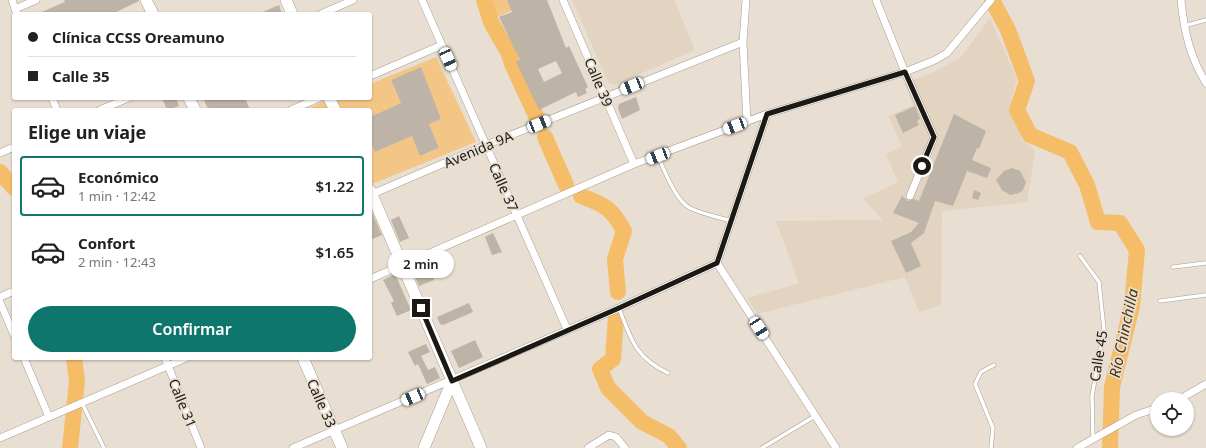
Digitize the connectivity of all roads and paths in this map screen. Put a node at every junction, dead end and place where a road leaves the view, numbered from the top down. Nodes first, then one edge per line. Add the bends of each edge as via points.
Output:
1 (12, 0) edge
2 (36, 0) edge
3 (146, 0) edge
4 (286, 0) edge
5 (334, 0) edge
6 (353, 0) edge
7 (422, 0) edge
8 (563, 0) edge
9 (746, 0) edge
10 (876, 0) edge
11 (991, 0) edge
12 (1181, 0) edge
13 (334, 8) junction
14 (16, 12) edge
15 (152, 12) edge
16 (291, 12) edge
17 (325, 12) edge
18 (1206, 20) edge
19 (1184, 26) junction
20 (743, 42) junction
21 (442, 45) junction
22 (905, 72) junction
23 (372, 75) edge
24 (1206, 83) edge
25 (605, 97) junction
26 (123, 100) edge
27 (314, 100) edge
28 (105, 108) edge
29 (296, 108) edge
30 (767, 114) junction
31 (748, 122) junction
32 (486, 145) junction
33 (658, 156) junction
34 (634, 164) junction
35 (372, 193) edge
36 (372, 195) edge
37 (910, 196) dead end
38 (517, 216) junction
39 (731, 221) junction
40 (1080, 256) dead end
41 (717, 263) junction
42 (1206, 263) edge
43 (403, 265) junction
44 (1173, 267) dead end
45 (372, 278) edge
46 (12, 292) edge
47 (1206, 295) edge
48 (0, 297) edge
49 (1160, 301) dead end
50 (0, 302) edge
51 (619, 308) junction
52 (567, 329) junction
53 (12, 330) edge
54 (25, 360) edge
55 (166, 360) edge
56 (182, 360) edge
57 (304, 360) edge
58 (994, 365) dead end
59 (168, 366) junction
60 (668, 373) dead end
61 (452, 381) junction
62 (1206, 384) edge
63 (1192, 392) edge
64 (81, 403) junction
65 (1150, 410) edge
66 (816, 416) junction
67 (49, 417) junction
68 (334, 430) junction
69 (1096, 437) junction
70 (0, 438) edge
71 (104, 448) edge
72 (201, 448) edge
73 (293, 448) edge
74 (342, 448) edge
75 (424, 448) edge
76 (481, 448) edge
77 (588, 448) edge
78 (624, 448) edge
79 (762, 448) edge
80 (836, 448) edge
81 (991, 448) edge
82 (1077, 448) edge

1 - 14 street
2 - 14 street
3 - 15 main road
4 - 16 main road
5 - 13 street
6 - 13 street
7 - 21 street, Calle 37
8 - 25 street, Calle 39
9 - 20 street
10 - 22 street
11 - 22 street via 947,53
12 - 19 street
13 - 17 street
18 - 19 lane
19 - 24 street via 1190,50
20 - 25 street, Avenida 9A
20 - 31 street
21 - 23 street
21 - 32 street, Calle 37
22 - 30 street
22 - 37 street via 934,137
25 - 32 street, Avenida 9A
25 - 34 street, Calle 39
26 - 28 street
27 - 29 street
30 - 31 street
30 - 39 street
31 - 33 street
32 - 35 street, Avenida 9A
32 - 38 street, Calle 37
33 - 34 street
33 - 39 lane via 684,204
34 - 38 street
36 - 43 main road
38 - 43 street
38 - 52 street, Calle 37
39 - 41 street
40 - 69 lane, Calle 45 via 1099,282 1104,330 1092,396
41 - 51 street
41 - 66 street
42 - 44 lane
43 - 45 street
43 - 61 main road
46 - 48 street
47 - 49 lane
50 - 53 street
51 - 52 street
51 - 60 lane via 634,344 647,362
52 - 61 street
54 - 67 street
55 - 59 street, Calle 31
56 - 59 street
57 - 68 main road, Calle 33
58 - 81 lane via 981,372 976,384 993,428
59 - 64 street
59 - 72 street, Calle 31
61 - 68 street
61 - 75 main road
61 - 76 main road
62 - 63 street
64 - 67 street
64 - 71 lane
65 - 69 street via 1136,415
66 - 79 lane
66 - 80 street
67 - 70 street
68 - 73 street
68 - 74 main road, Calle 33
69 - 82 street
77 - 78 street via 609,435 616,437

